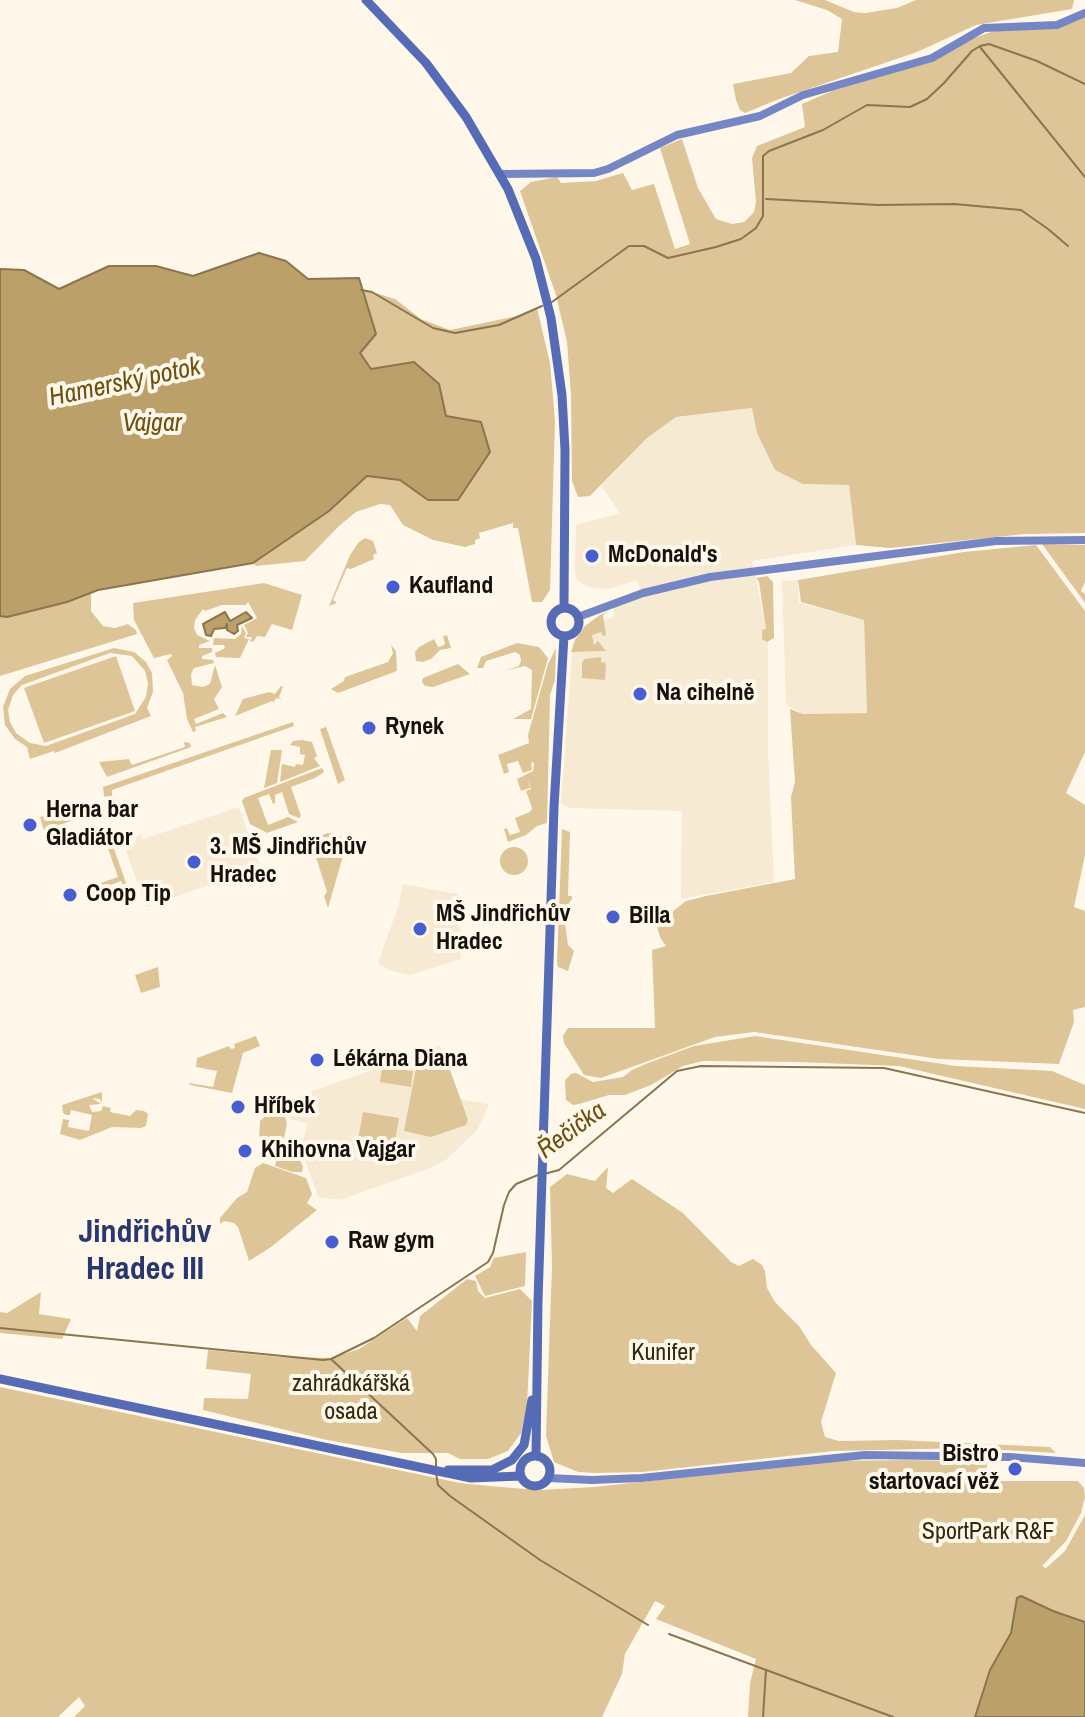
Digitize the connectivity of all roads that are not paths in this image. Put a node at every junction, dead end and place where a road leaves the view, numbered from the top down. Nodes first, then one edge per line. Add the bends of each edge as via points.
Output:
1 (366, 0) edge
2 (1085, 13) edge
3 (501, 174) junction
4 (1085, 540) edge
5 (564, 608) junction
6 (578, 617) junction
7 (564, 636) junction
8 (537, 1377) junction
9 (0, 1379) edge
10 (536, 1456) junction
11 (1085, 1463) edge
12 (440, 1472) junction
13 (521, 1476) junction
14 (548, 1478) junction

1 - 3 main road via 437,76
2 - 3 street via 1057,25 984,28 932,58 803,95 760,116 677,135 594,173
3 - 5 main road via 544,287 560,373
4 - 6 street via 996,541 710,577 643,593
5 - 6 main road
5 - 7 main road via 550,620 555,633
6 - 7 main road via 577,629
7 - 8 main road
8 - 10 main road
8 - 12 main road via 526,1438 517,1456 492,1470
9 - 12 main road
10 - 13 main road via 522,1464
10 - 14 main road via 548,1464
11 - 14 street via 865,1455 641,1478
12 - 13 main road via 485,1479
13 - 14 main road via 534,1486

